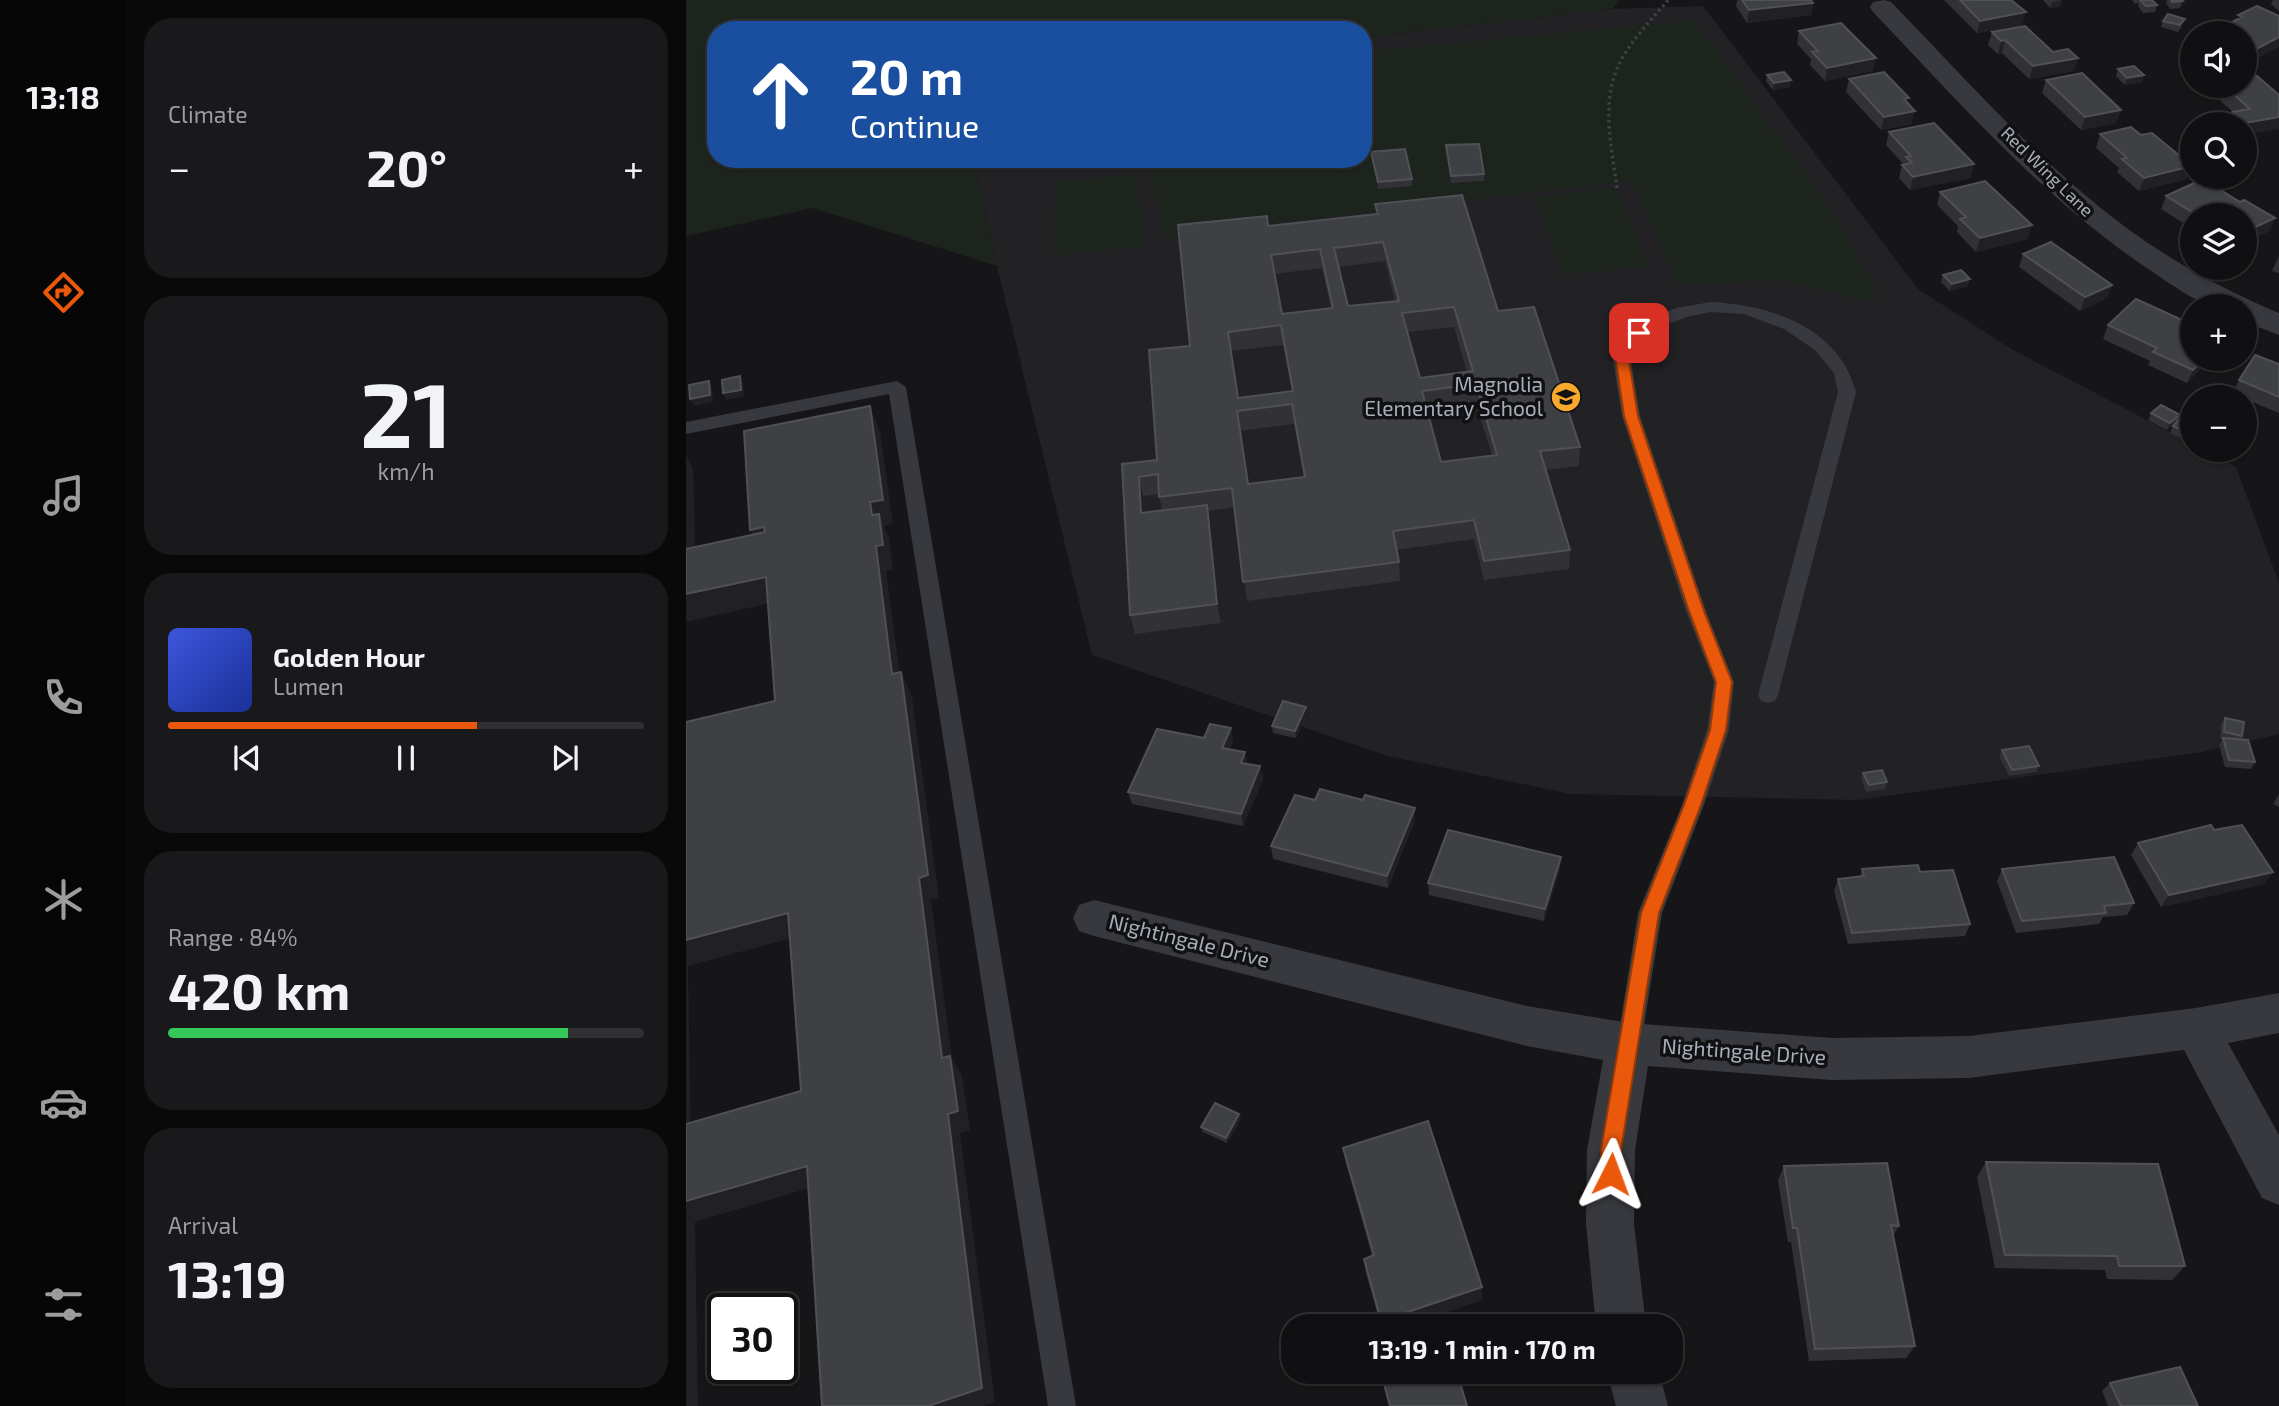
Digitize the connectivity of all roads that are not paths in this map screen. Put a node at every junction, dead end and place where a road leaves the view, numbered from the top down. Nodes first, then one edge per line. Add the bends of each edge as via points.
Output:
1 (1882, 7) dead end
2 (2215, 294) edge
3 (2257, 315) edge
4 (2279, 325) edge
5 (686, 428) edge
6 (1768, 695) dead end
7 (1094, 918) dead end
8 (2279, 1013) edge
9 (2196, 1028) junction
10 (1629, 1044) junction
11 (2279, 1182) edge
12 (1620, 1314) edge
13 (1636, 1384) edge
14 (1062, 1406) edge
15 (1642, 1406) edge

1 - 2 street, Red Wing Lane via 2100,222 2142,253
3 - 4 street
5 - 14 lane via 897,387
6 - 10 lane via 1847,392 1843,372 1831,355 1790,325 1746,309 1712,307 1682,312 1639,333 1622,361 1631,416 1724,682 1718,730 1650,913
7 - 10 street, Nightingale Drive via 1527,1026
8 - 9 street, Nightingale Drive
9 - 10 street, Nightingale Drive via 1969,1058 1832,1059
9 - 11 street
10 - 12 street via 1611,1150 1610,1224
13 - 15 street

